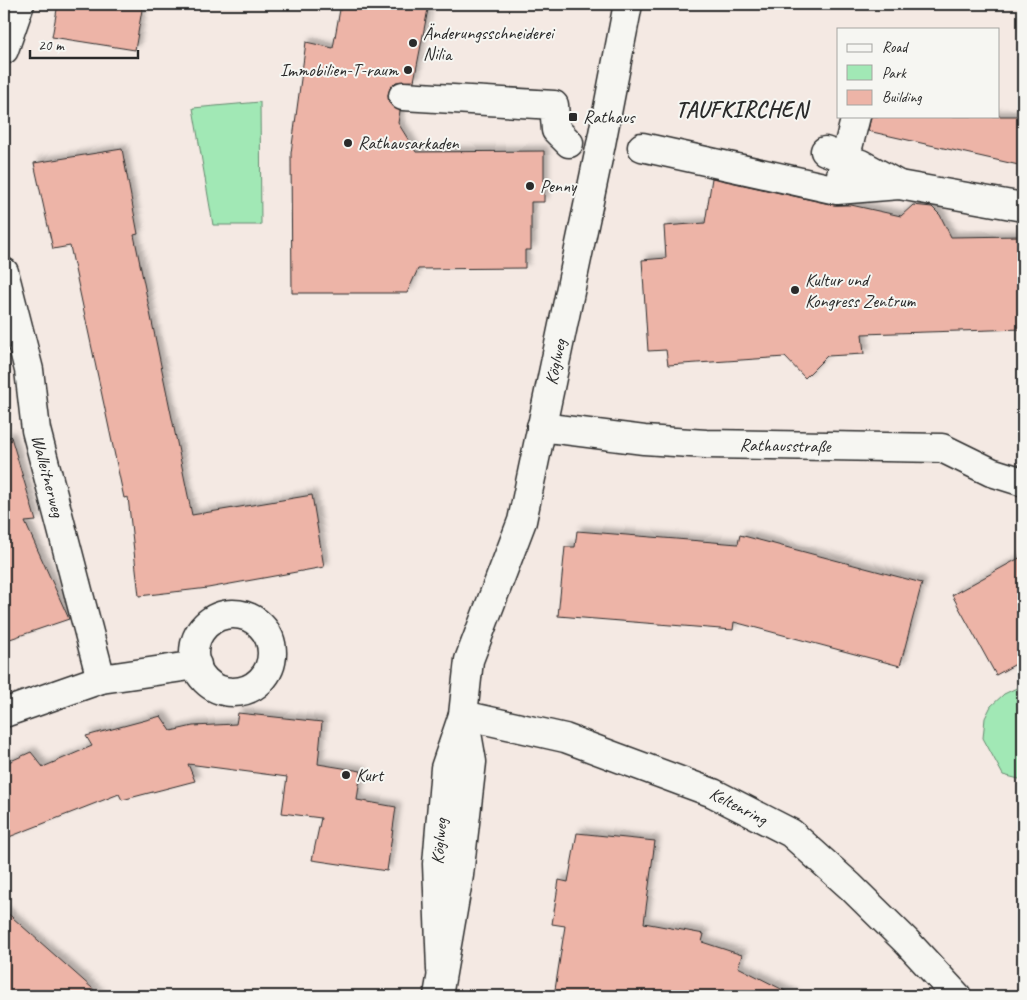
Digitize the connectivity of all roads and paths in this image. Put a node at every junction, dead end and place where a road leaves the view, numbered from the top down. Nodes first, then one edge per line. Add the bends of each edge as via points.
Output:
1 (20, 4) edge
2 (628, 4) edge
3 (4, 50) edge
4 (403, 96) dead end
5 (855, 118) edge
6 (569, 143) dead end
7 (642, 146) dead end
8 (836, 155) junction
9 (899, 185) junction
10 (837, 190) junction
11 (1023, 207) edge
12 (4, 272) edge
13 (541, 428) junction
14 (1023, 482) edge
15 (197, 665) dead end
16 (101, 679) junction
17 (4, 713) edge
18 (464, 715) junction
19 (439, 983) edge
20 (957, 996) edge

1 - 3 street
2 - 13 street, Köglweg
4 - 6 street via 554,105 556,130
5 - 8 street
7 - 10 street
8 - 9 street via 862,164
8 - 10 street
9 - 10 street
9 - 11 street
12 - 16 street, Walleitnerweg via 29,370 36,430
13 - 14 street, Rathausstraße via 706,444 942,448 991,472
13 - 18 street, Köglweg via 522,521 469,660
15 - 16 street
16 - 17 street
18 - 19 street, Köglweg via 472,762 459,874
18 - 20 street, Keltenring via 565,738 712,793 791,833 850,886

